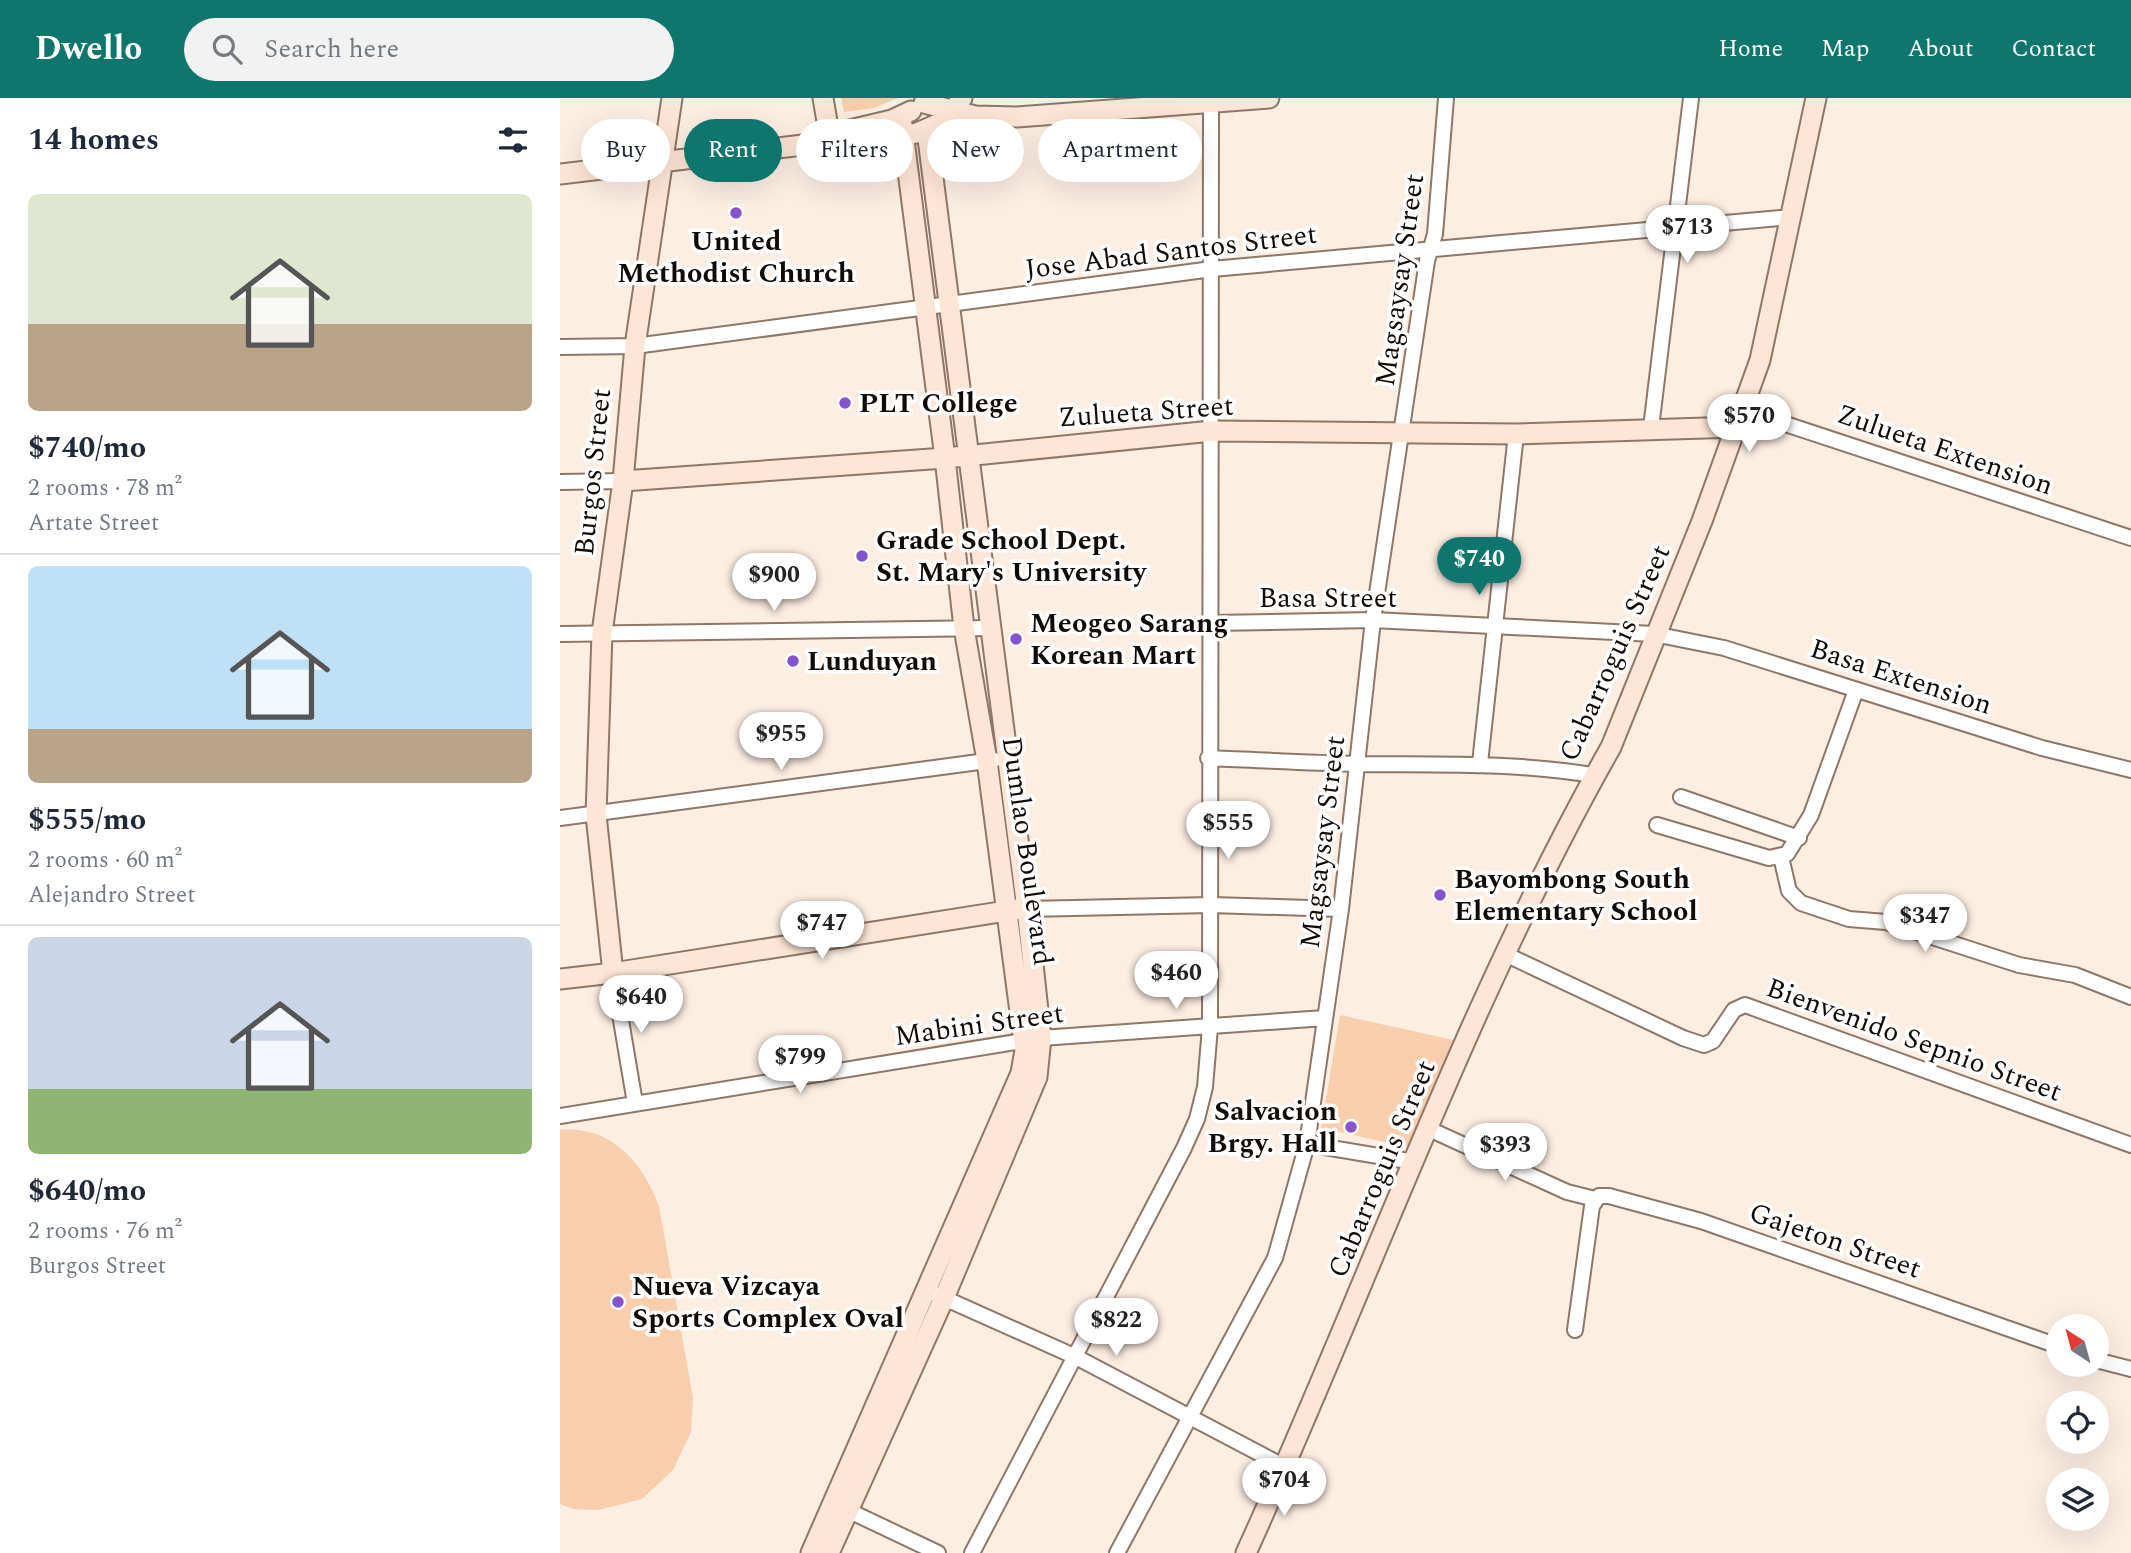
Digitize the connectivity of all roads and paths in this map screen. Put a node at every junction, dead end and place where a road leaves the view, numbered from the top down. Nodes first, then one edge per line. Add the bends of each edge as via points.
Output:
1 (672, 98) edge
2 (823, 98) edge
3 (1269, 98) edge
4 (1446, 98) edge
5 (1692, 98) edge
6 (1816, 98) edge
7 (927, 100) edge
8 (1211, 104) junction
9 (958, 105) edge
10 (669, 119) edge
11 (827, 119) edge
12 (908, 119) edge
13 (941, 119) edge
14 (913, 128) edge
15 (927, 131) edge
16 (796, 146) edge
17 (670, 162) edge
18 (581, 172) edge
19 (560, 174) edge
20 (659, 182) edge
21 (908, 182) edge
22 (934, 182) edge
23 (1791, 217) junction
24 (1673, 227) junction
25 (1432, 248) junction
26 (1212, 269) junction
27 (951, 304) junction
28 (924, 305) junction
29 (635, 346) junction
30 (560, 347) edge
31 (1740, 418) junction
32 (1651, 428) junction
33 (1212, 431) junction
34 (1516, 434) junction
35 (1402, 435) junction
36 (970, 455) junction
37 (946, 458) junction
38 (623, 481) junction
39 (560, 482) edge
40 (2131, 538) edge
41 (1373, 620) junction
42 (1212, 623) junction
43 (964, 628) junction
44 (989, 628) junction
45 (1493, 628) junction
46 (560, 634) edge
47 (602, 634) junction
48 (1654, 634) junction
49 (1856, 690) junction
50 (1208, 758) junction
51 (996, 760) junction
52 (1480, 763) junction
53 (1359, 764) junction
54 (2131, 769) edge
55 (1592, 775) junction
56 (1681, 797) dead end
57 (596, 815) junction
58 (560, 818) edge
59 (1657, 825) dead end
60 (1798, 838) junction
61 (1781, 857) junction
62 (1211, 905) junction
63 (1007, 909) junction
64 (1027, 909) junction
65 (1341, 909) junction
66 (1506, 954) junction
67 (613, 973) junction
68 (560, 979) edge
69 (2131, 997) edge
70 (1325, 1018) junction
71 (1210, 1027) junction
72 (1033, 1040) junction
73 (635, 1102) junction
74 (560, 1116) edge
75 (1429, 1129) junction
76 (1307, 1144) junction
77 (2131, 1145) edge
78 (1414, 1162) junction
79 (1595, 1199) junction
80 (935, 1294) junction
81 (1575, 1330) dead end
82 (2046, 1342) edge
83 (1076, 1357) junction
84 (2109, 1363) edge
85 (2131, 1369) edge
86 (1191, 1417) junction
87 (1285, 1467) junction
88 (841, 1507) junction
89 (811, 1553) edge
90 (830, 1553) edge
91 (938, 1553) edge
92 (972, 1553) edge
93 (1117, 1553) edge
94 (1246, 1553) edge

1 - 10 street, Burgos Street
2 - 11 street
3 - 8 street
4 - 25 street, Magsaysay Street
5 - 24 street
6 - 23 street, Cabarroguis Street
7 - 9 street
7 - 12 street
8 - 9 street via 1017,117
8 - 26 street
9 - 13 street
14 - 15 street
16 - 17 street
18 - 19 street
20 - 29 street, Burgos Street
21 - 28 street, Dumlao Boulevard
22 - 27 street, Dumlao Boulevard
23 - 24 street, Jose Abad Santos Street
23 - 31 street, Cabarroguis Street via 1770,321
24 - 25 street, Jose Abad Santos Street
24 - 32 street
25 - 26 street, Jose Abad Santos Street
25 - 35 street, Magsaysay Street
26 - 27 street, Jose Abad Santos Street
26 - 33 street
27 - 28 street, Jose Abad Santos Street
27 - 36 street, Dumlao Boulevard
28 - 29 street, Jose Abad Santos Street
28 - 37 street, Dumlao Boulevard
29 - 30 street, Jose Abad Santos Street
29 - 38 street, Burgos Street
31 - 32 street, Zulueta Street
31 - 40 street, Zulueta Extension
31 - 48 street, Cabarroguis Street
32 - 34 street, Zulueta Street
33 - 35 street, Zulueta Street
33 - 36 street, Zulueta Street
33 - 42 street
34 - 35 street, Zulueta Street
34 - 45 street
35 - 41 street, Magsaysay Street
36 - 37 street, Zulueta Street
36 - 44 street, Dumlao Boulevard
37 - 38 street, Zulueta Street
37 - 43 street, Dumlao Boulevard
38 - 39 street, Zulueta Street
38 - 47 street, Burgos Street
41 - 42 street, Basa Street
41 - 45 street, Basa Street
41 - 53 street, Magsaysay Street
42 - 50 street
43 - 44 street
43 - 47 street
43 - 51 street, Dumlao Boulevard
44 - 51 street, Dumlao Boulevard
45 - 48 street, Basa Street
45 - 52 street
46 - 47 street
47 - 57 street, Burgos Street
48 - 49 street, Basa Extension via 1724,648
48 - 55 street, Cabarroguis Street via 1611,747
49 - 54 street, Basa Extension via 2042,748
49 - 60 street via 1811,816
50 - 53 street
50 - 62 street
51 - 57 street
51 - 63 street, Dumlao Boulevard
51 - 64 street, Dumlao Boulevard
52 - 53 street
52 - 55 street
53 - 65 street, Magsaysay Street
55 - 66 street, Cabarroguis Street
56 - 60 street
57 - 58 street
57 - 67 street, Burgos Street
59 - 61 street via 1769,858
60 - 61 street
61 - 69 street via 1789,891 1801,903 1849,919 1886,922 2019,965 2075,975
62 - 64 street
62 - 65 street
62 - 71 street
63 - 64 street
63 - 67 street
63 - 72 street, Dumlao Boulevard
64 - 72 street, Dumlao Boulevard
65 - 70 street, Magsaysay Street
66 - 75 street, Cabarroguis Street
66 - 77 street, Bienvenido Sepnio Street via 1699,1044 1713,1041 1734,1010 1745,1005
67 - 68 street
67 - 73 street, Burgos Street
70 - 71 street, Mabini Street
70 - 76 street, Magsaysay Street
71 - 72 street, Mabini Street
71 - 83 street via 1197,1119
72 - 73 street, Mabini Street
72 - 80 street, Dumlao Boulevard
73 - 74 street, Mabini Street
75 - 78 street, Cabarroguis Street
75 - 79 street, Gajeton Street via 1567,1192
76 - 78 street
76 - 86 street, Magsaysay Street via 1275,1258
78 - 87 street, Cabarroguis Street
79 - 81 street
79 - 82 street, Gajeton Street via 1609,1196 1702,1221
80 - 83 street
80 - 88 street, Dumlao Boulevard
83 - 86 street
83 - 92 street
84 - 85 street
86 - 87 street
86 - 93 street, Magsaysay Street
87 - 94 street, Cabarroguis Street
88 - 89 street, Dumlao Boulevard
88 - 90 street, Dumlao Boulevard
88 - 91 street

